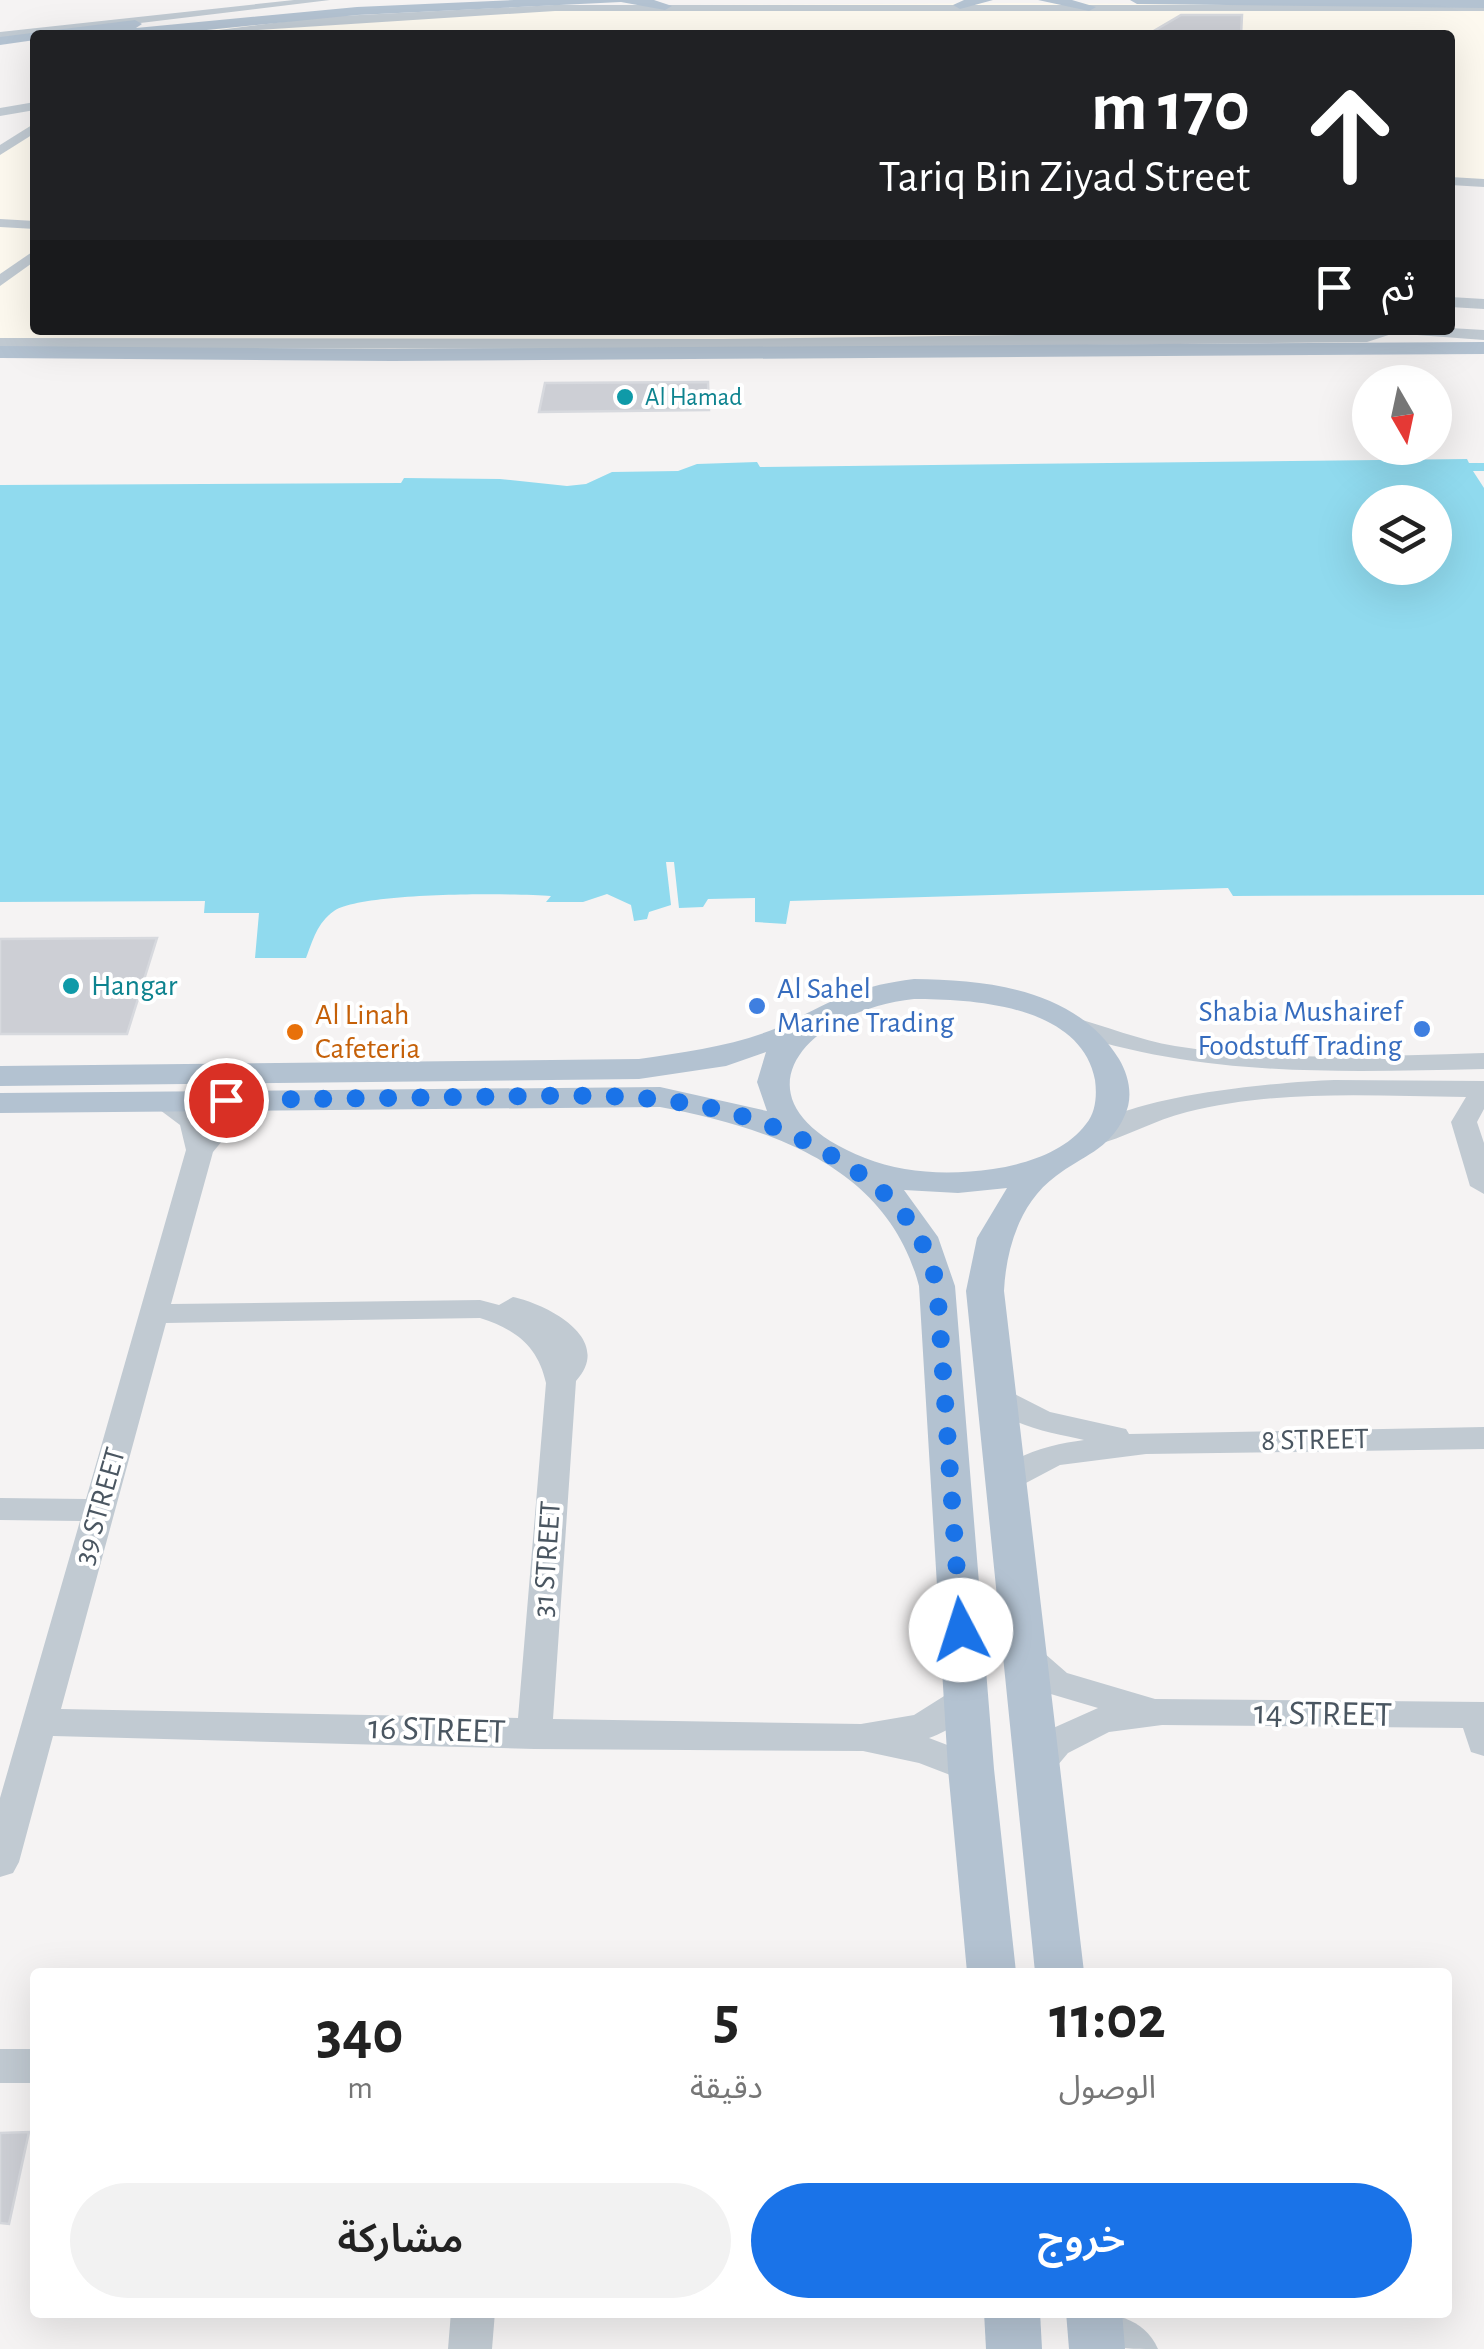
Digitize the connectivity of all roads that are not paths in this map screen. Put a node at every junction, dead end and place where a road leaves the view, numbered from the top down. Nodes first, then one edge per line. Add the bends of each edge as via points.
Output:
1 (324, 0) edge
2 (435, 0) edge
3 (615, 0) edge
4 (627, 0) edge
5 (986, 0) edge
6 (1045, 0) edge
7 (1137, 0) edge
8 (504, 3) junction
9 (1425, 4) junction
10 (960, 5) junction
11 (665, 6) junction
12 (1089, 6) junction
13 (1484, 6) edge
14 (1406, 7) junction
15 (476, 11) junction
16 (212, 18) junction
17 (265, 26) junction
18 (85, 30) edge
19 (93, 30) edge
20 (140, 30) edge
21 (191, 30) edge
22 (228, 30) edge
23 (30, 35) edge
24 (30, 36) edge
25 (0, 38) edge
26 (30, 45) edge
27 (0, 49) edge
28 (30, 107) edge
29 (0, 113) edge
30 (30, 121) edge
31 (30, 122) edge
32 (30, 122) edge
33 (0, 138) edge
34 (0, 151) edge
35 (1455, 185) edge
36 (1484, 186) edge
37 (0, 223) edge
38 (30, 225) edge
39 (30, 258) edge
40 (0, 281) edge
41 (1455, 304) edge
42 (1483, 304) edge
43 (98, 335) edge
44 (446, 335) edge
45 (1378, 335) edge
46 (1446, 335) edge
47 (614, 336) edge
48 (271, 337) edge
49 (786, 337) edge
50 (1115, 340) junction
51 (1018, 341) edge
52 (1484, 342) edge
53 (0, 343) edge
54 (85, 343) junction
55 (834, 343) junction
56 (438, 344) junction
57 (1087, 347) junction
58 (0, 352) edge
59 (860, 354) junction
60 (216, 355) junction
61 (1172, 357) junction
62 (0, 362) edge
63 (1484, 366) edge
64 (1068, 1024) junction
65 (800, 1029) junction
66 (1484, 1061) edge
67 (0, 1076) edge
68 (1392, 1090) junction
69 (1484, 1092) edge
70 (161, 1100) junction
71 (258, 1100) junction
72 (0, 1102) edge
73 (1464, 1132) junction
74 (1092, 1138) junction
75 (809, 1141) junction
76 (200, 1150) junction
77 (845, 1162) junction
78 (1046, 1166) junction
79 (1484, 1186) edge
80 (154, 1314) junction
81 (997, 1395) junction
82 (1484, 1438) edge
83 (1146, 1443) junction
84 (1009, 1481) junction
85 (0, 1509) edge
86 (99, 1510) junction
87 (958, 1598) junction
88 (1018, 1599) junction
89 (1024, 1655) junction
90 (968, 1694) junction
91 (1162, 1712) junction
92 (39, 1722) junction
93 (1482, 1724) edge
94 (534, 1734) junction
95 (834, 1736) junction
96 (1038, 1762) junction
97 (970, 1769) junction
98 (0, 1862) edge
99 (991, 1968) edge
100 (1060, 1968) edge
101 (0, 2066) edge
102 (30, 2066) edge
103 (473, 2318) edge
104 (1012, 2318) edge
105 (470, 2349) edge
106 (1014, 2349) edge

1 - 16 street
2 - 16 main road
3 - 8 main road
4 - 11 main road
5 - 10 main road
6 - 12 main road
7 - 9 main road
8 - 15 main road
8 - 16 main road
9 - 13 main road
9 - 14 main road
10 - 11 street
10 - 12 street
11 - 15 street
12 - 14 street
13 - 14 street
15 - 17 street
16 - 17 main road
16 - 18 street
16 - 19 main road
16 - 20 main road
16 - 21 street
17 - 22 street
23 - 25 street
24 - 25 main road
26 - 27 main road
28 - 29 street
29 - 30 street
31 - 33 street
32 - 34 street
35 - 36 street
37 - 38 street
39 - 40 street
41 - 42 street
43 - 54 street
44 - 56 street
45 - 50 street
46 - 52 street
47 - 49 street
47 - 56 street
48 - 54 street
48 - 56 street
48 - 60 main road
49 - 55 street
50 - 51 street
50 - 57 main road
51 - 55 street
51 - 57 main road
51 - 59 main road
51 - 61 main road
52 - 57 main road
52 - 61 main road
53 - 54 street
55 - 59 main road
58 - 60 main road
59 - 60 main road
61 - 62 main road
61 - 63 main road
64 - 65 main road via 997,996 914,990 837,1006
64 - 66 street via 1144,1050 1232,1063
64 - 74 main road via 1096,1049 1112,1078 1113,1099
65 - 67 main road via 726,1056 639,1069
65 - 75 main road via 779,1055 773,1084 783,1113
68 - 69 street
68 - 73 street via 1434,1107
68 - 74 street via 1197,1099 1123,1121
69 - 73 street via 1466,1114
70 - 71 main road
70 - 72 main road
70 - 76 street via 196,1126
71 - 75 main road via 660,1097 739,1112
71 - 76 street, 39 STREET via 216,1127
73 - 79 street
74 - 78 main road
75 - 77 main road
76 - 80 street, 39 STREET
77 - 78 main road via 930,1182 991,1180
77 - 87 main road via 910,1217 932,1262
78 - 81 main road via 1006,1211 986,1263
80 - 86 street, 39 STREET
80 - 94 street, 31 STREET via 459,1308 500,1314 532,1330 553,1352 561,1383
81 - 83 street, 8 STREET via 1040,1420
81 - 84 main road
82 - 83 street, 8 STREET
83 - 84 street, 8 STREET via 1053,1455
84 - 88 main road
85 - 86 street
86 - 92 street, 39 STREET
87 - 88 main road via 986,1591
87 - 90 main road
88 - 89 main road
89 - 91 street, 14 STREET via 1056,1683
89 - 96 main road
90 - 95 street, 16 STREET via 917,1728
90 - 97 main road
91 - 93 street, 14 STREET
91 - 96 street, 14 STREET via 1092,1724 1055,1743
92 - 94 street, 16 STREET
92 - 98 street, 39 STREET
94 - 95 street, 16 STREET
95 - 97 street, 16 STREET via 923,1750
96 - 100 main road
97 - 99 main road
101 - 102 street
103 - 105 street
104 - 106 main road

